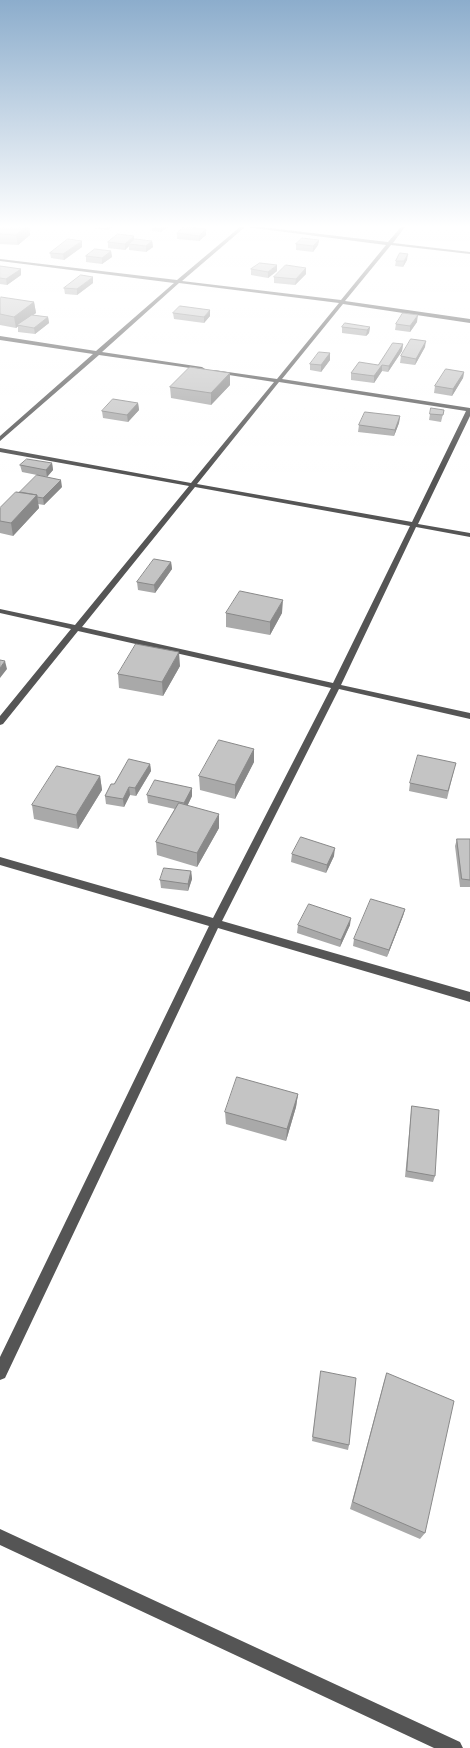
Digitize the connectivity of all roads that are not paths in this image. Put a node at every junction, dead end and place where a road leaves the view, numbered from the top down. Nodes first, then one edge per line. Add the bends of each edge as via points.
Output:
1 (148, 309) edge
2 (338, 309) edge
3 (387, 309) edge
4 (470, 321) edge
5 (0, 338) edge
6 (98, 353) junction
7 (278, 381) junction
8 (470, 410) edge
9 (0, 439) edge
10 (0, 450) edge
11 (194, 485) junction
12 (414, 525) junction
13 (470, 535) edge
14 (0, 611) edge
15 (78, 628) junction
16 (336, 686) junction
17 (470, 716) edge
18 (0, 722) edge
19 (0, 861) edge
20 (215, 924) junction
21 (470, 997) edge
22 (0, 1372) edge
23 (0, 1538) edge
24 (454, 1748) edge

1 - 6 street
2 - 7 street
3 - 4 street
5 - 6 street
6 - 7 street
6 - 9 street
7 - 8 street
7 - 11 street
8 - 12 street
10 - 11 street
11 - 12 street
11 - 15 street
12 - 13 street
12 - 16 street
14 - 15 street
15 - 16 street
15 - 18 street
16 - 17 street
16 - 20 street
19 - 20 street
20 - 21 street
20 - 22 street
23 - 24 street

